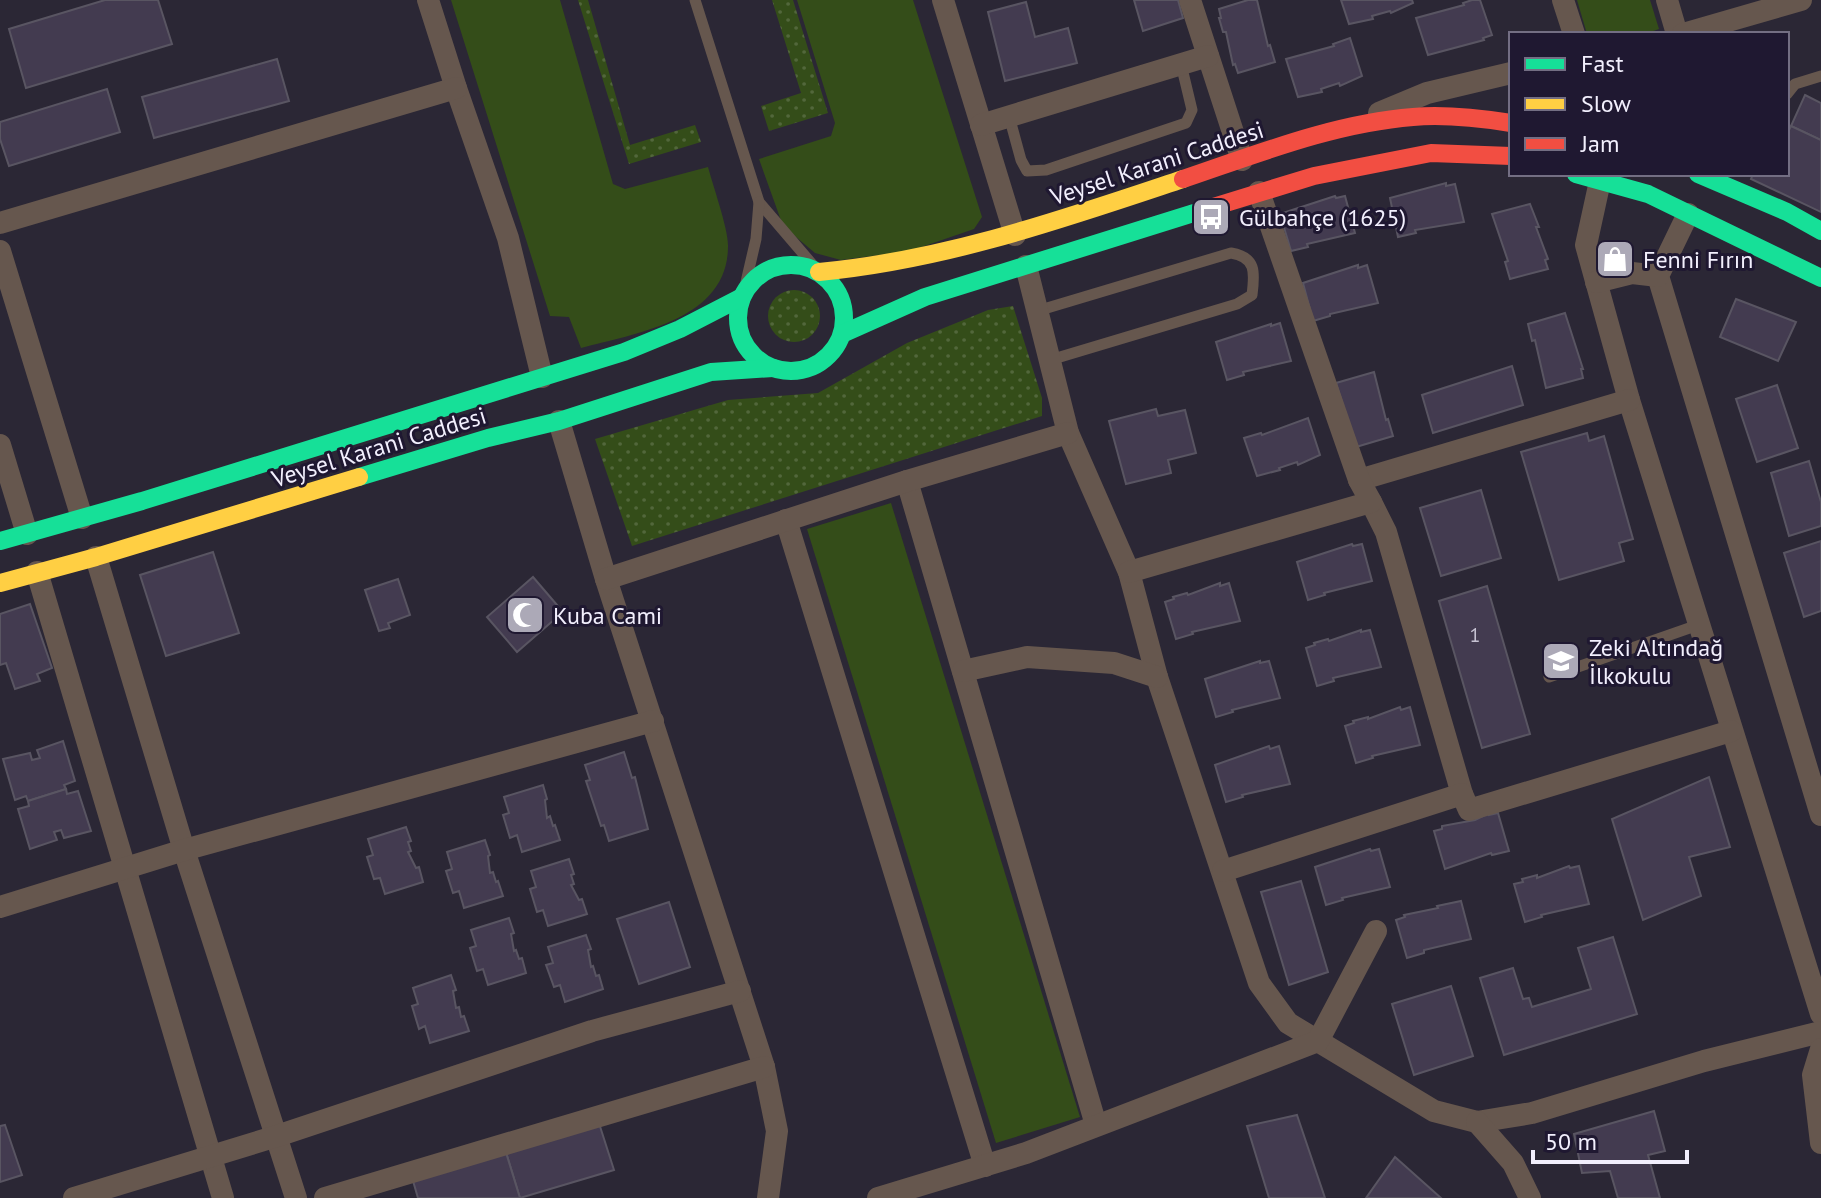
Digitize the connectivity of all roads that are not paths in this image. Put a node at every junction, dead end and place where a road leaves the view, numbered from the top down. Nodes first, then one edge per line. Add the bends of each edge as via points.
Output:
1 (428, 0) edge
2 (695, 0) edge
3 (943, 0) edge
4 (1190, 0) edge
5 (1563, 0) edge
6 (1667, 0) edge
7 (1801, 0) edge
8 (1573, 32) edge
9 (1679, 32) edge
10 (1687, 32) edge
11 (1208, 56) junction
12 (1181, 64) junction
13 (1509, 73) edge
14 (1821, 76) edge
15 (456, 88) junction
16 (1789, 92) edge
17 (1009, 116) junction
18 (1509, 123) edge
19 (981, 125) junction
20 (1325, 135) junction
21 (1509, 156) edge
22 (1242, 160) junction
23 (1583, 176) edge
24 (1704, 176) edge
25 (1600, 181) junction
26 (1259, 192) junction
27 (759, 202) junction
28 (1688, 214) junction
29 (0, 223) edge
30 (1821, 231) edge
31 (1015, 235) junction
32 (0, 251) edge
33 (1026, 266) junction
34 (819, 272) junction
35 (1658, 276) junction
36 (1821, 278) edge
37 (1596, 282) junction
38 (742, 297) junction
39 (1037, 311) junction
40 (842, 334) junction
41 (1050, 360) junction
42 (773, 368) junction
43 (542, 377) junction
44 (1629, 400) junction
45 (559, 421) junction
46 (1068, 433) junction
47 (0, 445) edge
48 (1359, 480) junction
49 (907, 481) junction
50 (1371, 502) junction
51 (82, 518) junction
52 (786, 520) junction
53 (27, 534) junction
54 (0, 541) edge
55 (96, 557) junction
56 (37, 572) junction
57 (1129, 572) junction
58 (606, 579) junction
59 (0, 583) edge
60 (1698, 625) junction
61 (963, 671) junction
62 (1157, 677) junction
63 (1549, 677) dead end
64 (653, 721) junction
65 (1731, 731) junction
66 (1462, 794) junction
67 (1821, 815) edge
68 (184, 850) junction
69 (125, 869) junction
70 (1223, 871) junction
71 (0, 907) edge
72 (1376, 931) dead end
73 (740, 991) junction
74 (1821, 1014) edge
75 (1821, 1032) edge
76 (1318, 1041) junction
77 (1821, 1049) edge
78 (764, 1067) junction
79 (1477, 1122) junction
80 (1096, 1125) junction
81 (277, 1136) junction
82 (1821, 1143) edge
83 (211, 1156) junction
84 (985, 1166) junction
85 (74, 1198) edge
86 (223, 1198) edge
87 (296, 1198) edge
88 (325, 1198) edge
89 (768, 1198) edge
90 (878, 1198) edge
91 (1530, 1198) edge

1 - 15 street
2 - 27 lane
3 - 19 street
4 - 11 street
5 - 8 street
6 - 9 street
7 - 10 street
11 - 12 street
11 - 22 street
12 - 17 street
12 - 17 lane via 1192,110 1186,123 1046,170 1027,171
13 - 20 street via 1427,93
14 - 16 lane via 1795,84
15 - 29 street
15 - 43 street via 508,238
17 - 19 street
18 - 20 main road, Veysel Karani Caddesi via 1405,117
19 - 31 street
20 - 22 main road, Veysel Karani Caddesi
21 - 26 main road via 1431,153 1329,172
22 - 31 main road, Veysel Karani Caddesi
23 - 25 main road
24 - 30 main road via 1737,186
25 - 28 main road via 1648,194
25 - 37 street via 1586,245
26 - 33 main road
26 - 48 street
27 - 34 lane
27 - 38 lane
28 - 35 street
28 - 36 main road
31 - 34 main road, Veysel Karani Caddesi via 957,251
32 - 51 street
33 - 39 street
33 - 40 main road via 925,297
34 - 38 main road via 802,265 766,270
34 - 40 main road via 842,300
35 - 37 street via 1632,273
35 - 67 street
37 - 44 street
38 - 42 main road via 740,332 747,347
38 - 43 main road, Veysel Karani Caddesi via 624,352
39 - 41 street
39 - 41 lane via 1231,253 1249,260 1254,277 1252,295 1237,304
40 - 42 main road via 822,361 807,369
41 - 46 street
42 - 45 main road, Veysel Karani Caddesi via 711,372
43 - 51 main road, Veysel Karani Caddesi
44 - 48 street
44 - 60 street
45 - 55 main road, Veysel Karani Caddesi
45 - 58 street
46 - 49 street
46 - 57 street
47 - 53 street
48 - 50 street
49 - 52 street
49 - 61 street
50 - 57 street
50 - 66 street via 1386,532
51 - 53 main road, Veysel Karani Caddesi
52 - 58 street
52 - 84 street
53 - 54 main road, Veysel Karani Caddesi
55 - 56 main road, Veysel Karani Caddesi
55 - 68 street
56 - 59 main road, Veysel Karani Caddesi
56 - 69 street
57 - 62 street
58 - 64 street
60 - 63 lane
60 - 65 street
61 - 62 street via 1027,657 1114,663
61 - 80 street
62 - 70 street
64 - 68 street
64 - 73 street
65 - 66 street via 1469,810
65 - 74 street
66 - 70 street
68 - 69 street
68 - 81 street
69 - 71 street
69 - 83 street
70 - 76 street via 1259,983 1288,1023
72 - 76 street
73 - 78 street
73 - 81 street via 592,1031
75 - 79 street via 1532,1113
76 - 79 street via 1434,1111
76 - 80 street
77 - 82 street via 1813,1075
78 - 88 street
78 - 89 street via 777,1131
79 - 91 street via 1513,1163
80 - 84 street
81 - 83 street
81 - 87 street
83 - 85 street
83 - 86 street
84 - 90 street

